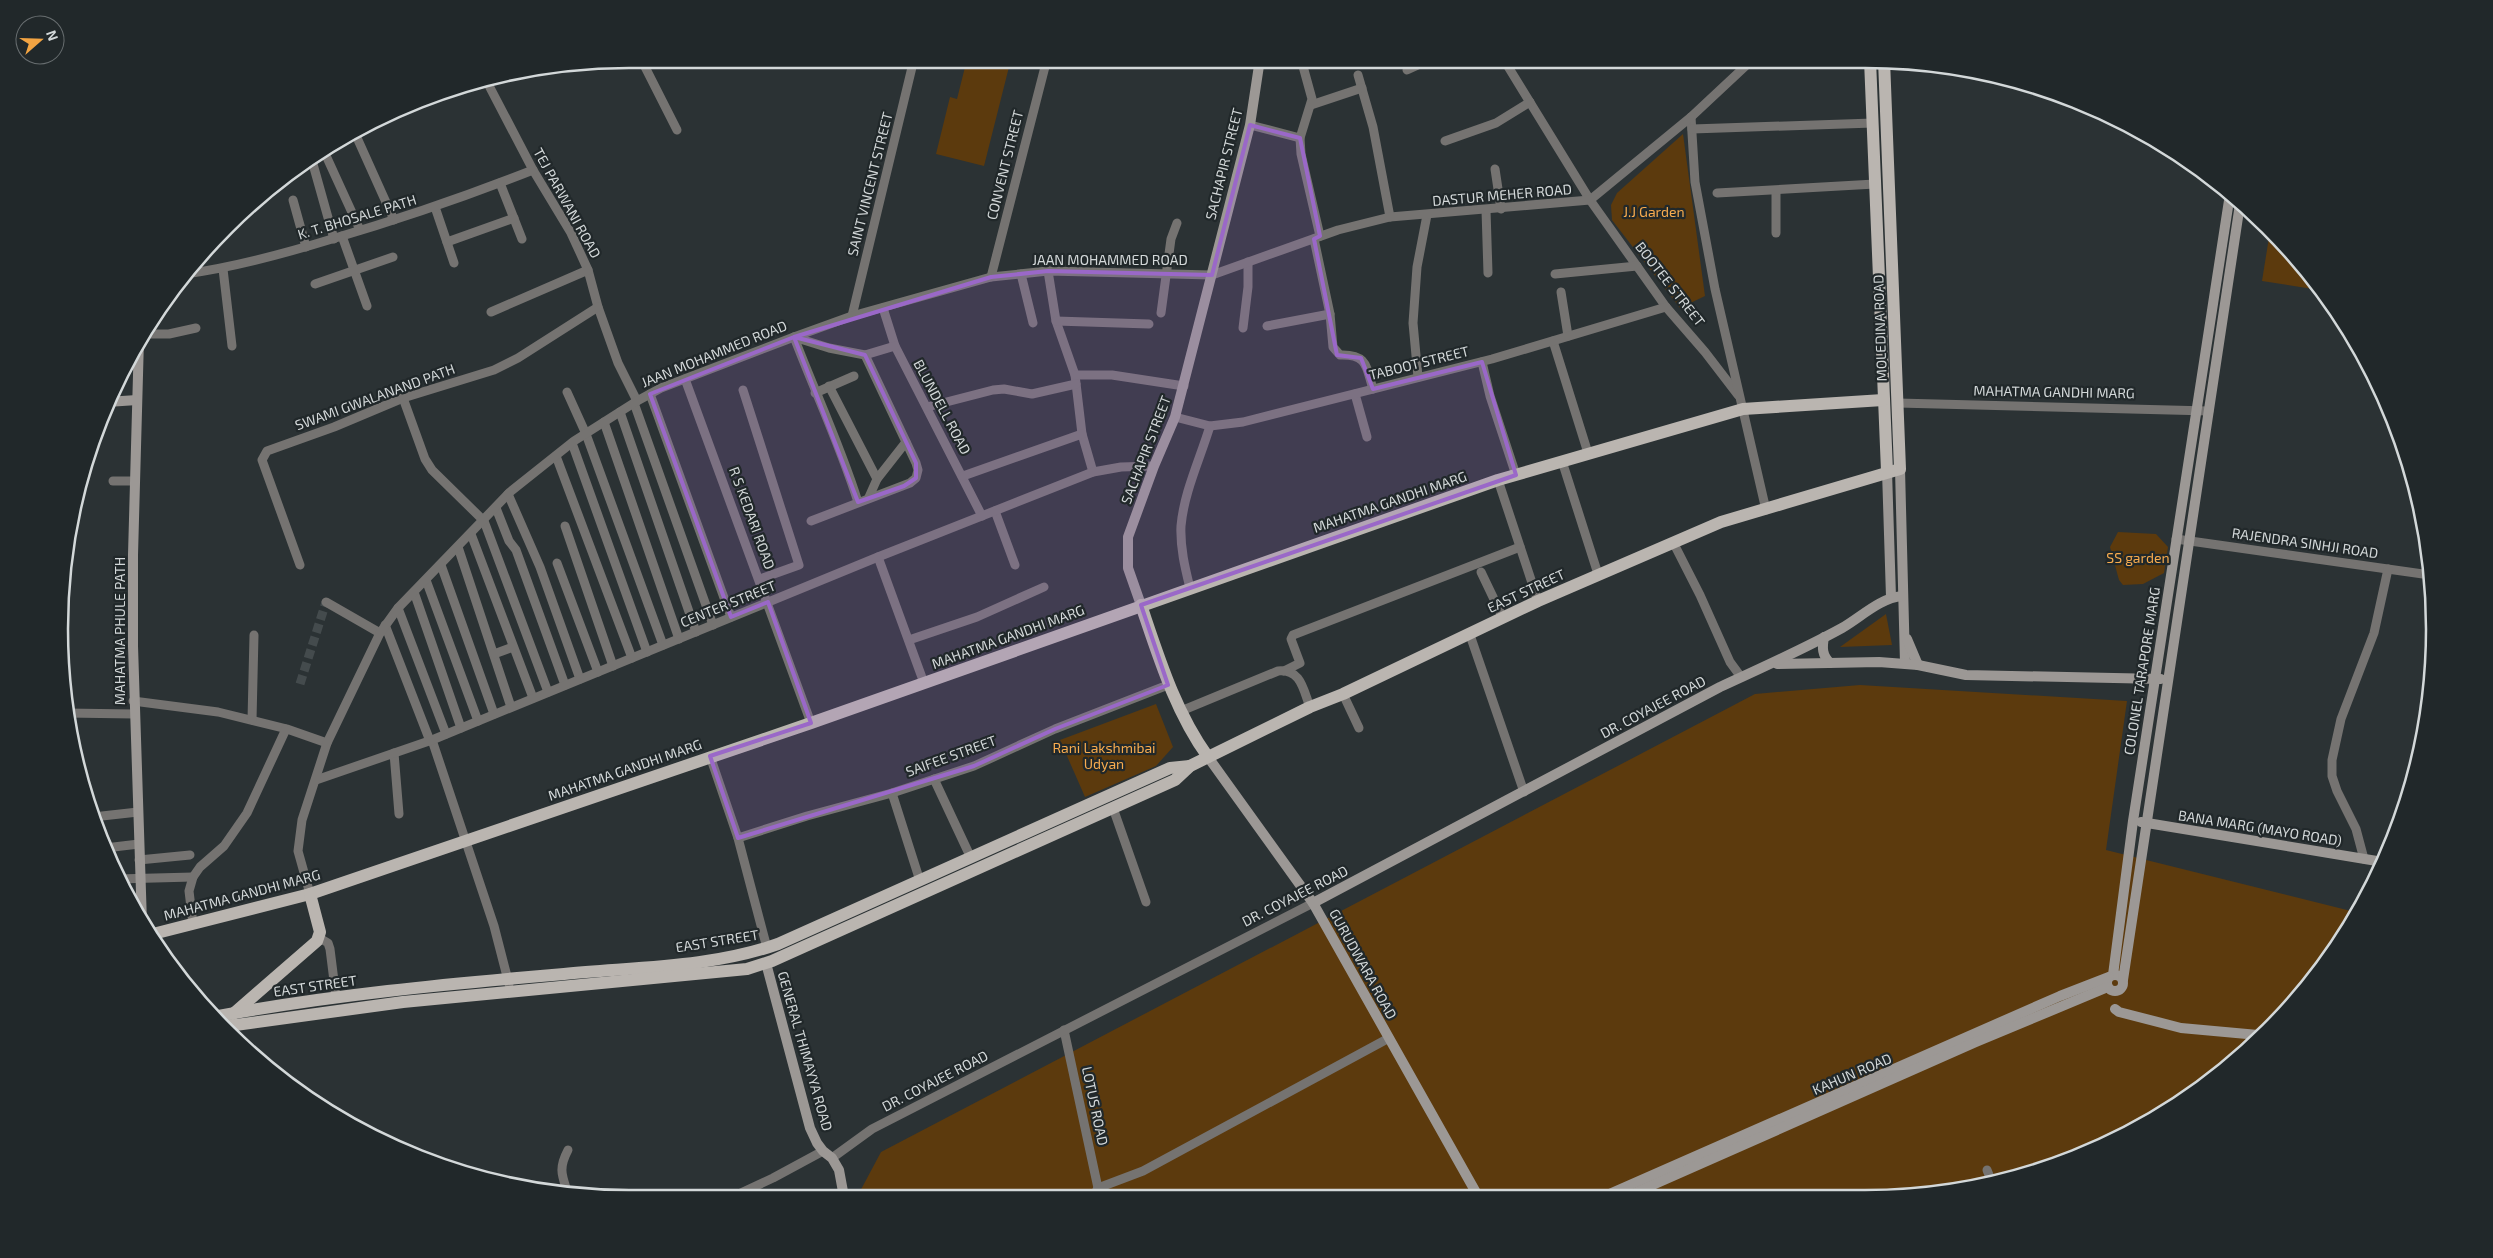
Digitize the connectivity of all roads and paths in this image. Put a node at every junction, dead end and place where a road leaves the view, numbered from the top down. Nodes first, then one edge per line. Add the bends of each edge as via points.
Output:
1 (646, 68) edge
2 (912, 68) edge
3 (1045, 68) edge
4 (1259, 68) edge
5 (1303, 68) edge
6 (1411, 68) edge
7 (1509, 68) edge
8 (1743, 68) edge
9 (1870, 68) edge
10 (1884, 69) edge
11 (1407, 70) dead end
12 (1358, 75) dead end
13 (489, 86) edge
14 (1362, 88) junction
15 (1530, 102) junction
16 (1311, 105) junction
17 (1691, 117) junction
18 (1873, 123) junction
19 (1250, 125) junction
20 (677, 130) dead end
21 (1692, 130) junction
22 (357, 138) edge
23 (1300, 138) junction
24 (1445, 140) dead end
25 (327, 156) edge
26 (314, 165) edge
27 (1495, 169) dead end
28 (533, 170) junction
29 (500, 184) junction
30 (1875, 184) junction
31 (1776, 191) junction
32 (1717, 193) dead end
33 (293, 200) dead end
34 (1590, 200) junction
35 (2229, 203) edge
36 (435, 207) junction
37 (1501, 209) junction
38 (1486, 210) junction
39 (2239, 212) edge
40 (1427, 215) junction
41 (1390, 217) junction
42 (514, 218) junction
43 (394, 220) junction
44 (1177, 223) dead end
45 (360, 230) junction
46 (1776, 233) dead end
47 (338, 237) junction
48 (1317, 238) junction
49 (522, 239) dead end
50 (447, 242) junction
51 (306, 247) junction
52 (393, 257) dead end
53 (1248, 262) junction
54 (454, 263) dead end
55 (1637, 266) junction
56 (223, 269) junction
57 (588, 270) junction
58 (354, 271) junction
59 (1048, 271) junction
60 (1488, 272) dead end
61 (196, 273) edge
62 (1021, 274) junction
63 (1167, 274) junction
64 (1212, 274) junction
65 (1555, 274) dead end
66 (990, 277) junction
67 (315, 284) dead end
68 (1562, 292) dead end
69 (367, 306) dead end
70 (598, 307) junction
71 (1666, 307) junction
72 (883, 308) junction
73 (491, 312) dead end
74 (1161, 313) dead end
75 (1330, 314) junction
76 (852, 316) junction
77 (1056, 321) junction
78 (1033, 322) dead end
79 (1149, 324) dead end
80 (1267, 326) dead end
81 (196, 328) dead end
82 (1243, 328) dead end
83 (152, 334) edge
84 (1568, 336) junction
85 (794, 337) junction
86 (1553, 341) junction
87 (232, 346) dead end
88 (895, 346) junction
89 (865, 355) junction
90 (138, 356) edge
91 (1482, 362) junction
92 (854, 376) dead end
93 (1418, 378) junction
94 (686, 379) junction
95 (1075, 380) junction
96 (829, 386) junction
97 (1184, 386) junction
98 (743, 390) dead end
99 (1373, 390) junction
100 (567, 392) dead end
101 (815, 393) junction
102 (650, 394) junction
103 (1355, 394) junction
104 (1738, 395) junction
105 (404, 398) junction
106 (137, 400) junction
107 (1883, 400) junction
108 (116, 401) edge
109 (635, 402) junction
110 (1898, 403) junction
111 (927, 406) junction
112 (1743, 409) junction
113 (2196, 410) junction
114 (2209, 410) junction
115 (620, 412) junction
116 (1176, 417) junction
117 (604, 422) junction
118 (1210, 426) junction
119 (586, 434) junction
120 (1082, 434) junction
121 (1367, 437) dead end
122 (906, 442) junction
123 (572, 443) junction
124 (1588, 453) junction
125 (556, 456) junction
126 (1562, 461) junction
127 (1154, 466) junction
128 (1900, 468) junction
129 (1887, 471) junction
130 (1093, 472) junction
131 (1516, 475) junction
132 (963, 476) junction
133 (877, 479) junction
134 (135, 480) junction
135 (1498, 480) junction
136 (113, 481) dead end
137 (508, 494) junction
138 (869, 497) junction
139 (858, 502) junction
140 (496, 508) junction
141 (1766, 510) junction
142 (996, 511) junction
143 (982, 516) junction
144 (484, 521) junction
145 (811, 521) dead end
146 (565, 526) dead end
147 (471, 534) junction
148 (2176, 539) junction
149 (2189, 540) junction
150 (1672, 542) junction
151 (458, 547) junction
152 (1520, 547) junction
153 (878, 557) junction
154 (557, 563) dead end
155 (300, 565) dead end
156 (441, 565) junction
157 (1016, 565) dead end
158 (2388, 570) junction
159 (1480, 572) dead end
160 (1598, 574) junction
161 (2423, 575) edge
162 (760, 579) junction
163 (426, 580) junction
164 (1044, 587) dead end
165 (1190, 588) junction
166 (414, 592) junction
167 (1902, 596) junction
168 (1891, 597) junction
169 (1538, 601) junction
170 (768, 602) junction
171 (328, 603) dead end
172 (1141, 605) junction
173 (398, 608) junction
174 (731, 617) junction
175 (1503, 618) junction
176 (713, 625) junction
177 (383, 629) junction
178 (696, 632) junction
179 (254, 635) dead end
180 (1470, 635) junction
181 (1906, 636) junction
182 (1824, 637) junction
183 (679, 639) junction
184 (909, 640) junction
185 (663, 645) junction
186 (512, 646) junction
187 (647, 652) junction
188 (494, 654) junction
189 (632, 658) junction
190 (1830, 663) junction
191 (1905, 663) junction
192 (1773, 664) junction
193 (1918, 665) junction
194 (613, 666) junction
195 (1284, 671) junction
196 (598, 672) junction
197 (1742, 677) junction
198 (2155, 678) junction
199 (580, 679) junction
200 (2168, 679) junction
201 (924, 683) junction
202 (565, 685) junction
203 (1168, 685) junction
204 (548, 692) junction
205 (1343, 694) junction
206 (533, 698) junction
207 (133, 702) junction
208 (511, 707) junction
209 (1310, 707) junction
210 (1181, 711) junction
211 (74, 714) edge
212 (134, 714) junction
213 (494, 714) junction
214 (252, 720) junction
215 (478, 721) junction
216 (811, 723) junction
217 (461, 728) junction
218 (1359, 728) dead end
219 (290, 730) junction
220 (446, 734) junction
221 (431, 740) junction
222 (327, 743) junction
223 (394, 753) junction
224 (710, 756) junction
225 (1208, 757) junction
226 (1190, 766) junction
227 (934, 779) junction
228 (316, 780) junction
229 (1524, 792) junction
230 (892, 793) junction
231 (1113, 808) junction
232 (138, 812) junction
233 (400, 814) dead end
234 (99, 815) edge
235 (2133, 821) junction
236 (2146, 823) junction
237 (738, 838) junction
238 (466, 841) junction
239 (139, 844) junction
240 (111, 847) edge
241 (190, 856) dead end
242 (971, 858) junction
243 (2364, 859) junction
244 (140, 860) junction
245 (2375, 861) edge
246 (193, 877) junction
247 (126, 879) edge
248 (140, 879) junction
249 (920, 881) junction
250 (310, 894) junction
251 (1146, 902) dead end
252 (1313, 902) junction
253 (141, 907) edge
254 (192, 924) junction
255 (157, 933) edge
256 (318, 937) junction
257 (768, 948) junction
258 (766, 964) junction
259 (509, 979) junction
260 (2110, 982) junction
261 (2122, 984) junction
262 (509, 992) junction
263 (336, 997) junction
264 (2115, 1009) junction
265 (233, 1013) junction
266 (222, 1015) edge
267 (227, 1021) edge
268 (231, 1025) edge
269 (1064, 1030) junction
270 (2252, 1034) edge
271 (1389, 1038) junction
272 (568, 1150) dead end
273 (822, 1151) junction
274 (832, 1158) junction
275 (1987, 1170) dead end
276 (1989, 1176) edge
277 (566, 1187) edge
278 (747, 1190) edge
279 (843, 1190) edge
280 (1095, 1190) edge
281 (1102, 1190) edge
282 (1475, 1190) edge
283 (1617, 1190) edge
284 (1641, 1190) edge

1 - 20 street
2 - 76 street, SAINT VINCENT STREET
3 - 66 street, CONVENT STREET
4 - 19 street, SACHAPIR STREET
5 - 16 street
6 - 11 street
7 - 15 street, BOOTEE STREET
8 - 17 street, DASTUR MEHER ROAD
9 - 18 main road, MOLEDINA ROAD
10 - 110 main road, MOLEDINA ROAD
12 - 14 street
13 - 28 street, TEJ PARWANI ROAD
14 - 16 street
14 - 41 street via 1375,135
15 - 24 street via 1496,123
15 - 34 street, BOOTEE STREET
16 - 23 street
17 - 21 street
17 - 34 street, DASTUR MEHER ROAD
18 - 21 street
18 - 30 main road, MOLEDINA ROAD
19 - 23 street
19 - 64 street, SACHAPIR STREET
21 - 104 street via 1695,182
22 - 43 street
23 - 48 street
25 - 45 street
26 - 47 street
27 - 37 street
28 - 29 street, K. T. BHOSALE PATH
28 - 57 street, TEJ PARWANI ROAD via 571,232
29 - 36 street, K. T. BHOSALE PATH
29 - 42 street
30 - 31 street
30 - 107 main road, MOLEDINA ROAD
31 - 32 street
31 - 46 street
33 - 51 street
34 - 37 street, DASTUR MEHER ROAD
34 - 55 street, BOOTEE STREET
35 - 113 street, COLONEL TARAPORE MARG
36 - 43 street, K. T. BHOSALE PATH
36 - 50 street
37 - 38 street, DASTUR MEHER ROAD
38 - 40 street, DASTUR MEHER ROAD
38 - 60 street
39 - 114 street, COLONEL TARAPORE MARG
40 - 41 street, DASTUR MEHER ROAD
40 - 93 street via 1416,267 1413,323
41 - 48 street, DASTUR MEHER ROAD
42 - 49 street
42 - 50 street
43 - 45 street, K. T. BHOSALE PATH
44 - 63 street via 1170,239
45 - 47 street, K. T. BHOSALE PATH
47 - 51 street, K. T. BHOSALE PATH
47 - 58 street
48 - 53 street, DASTUR MEHER ROAD
48 - 75 street
50 - 54 street
51 - 56 street, K. T. BHOSALE PATH
52 - 58 street
53 - 64 street, DASTUR MEHER ROAD
53 - 82 street
55 - 65 street
55 - 71 street, BOOTEE STREET
56 - 61 street, K. T. BHOSALE PATH
56 - 87 street
57 - 70 street, TEJ PARWANI ROAD
57 - 73 street
58 - 67 street
58 - 69 street
59 - 62 street, JAAN MOHAMMED ROAD
59 - 63 street, JAAN MOHAMMED ROAD
59 - 77 street
62 - 66 street, JAAN MOHAMMED ROAD
62 - 78 street
63 - 64 street, JAAN MOHAMMED ROAD
63 - 74 street
64 - 97 street, SACHAPIR STREET
66 - 72 street, JAAN MOHAMMED ROAD
68 - 84 street
70 - 105 street, SWAMI GWALANAND PATH via 494,370
70 - 109 street, TEJ PARWANI ROAD
71 - 84 street, TABOOT STREET
71 - 104 street, BOOTEE STREET
72 - 76 street, JAAN MOHAMMED ROAD
72 - 88 street, BLUNDELL ROAD
75 - 80 street
75 - 99 street via 1336,353 1354,354 1361,358
76 - 85 street, JAAN MOHAMMED ROAD
77 - 79 street
77 - 95 street
81 - 83 street
84 - 86 street, TABOOT STREET
85 - 89 street
85 - 94 street, JAAN MOHAMMED ROAD
85 - 101 street
86 - 91 street, TABOOT STREET
86 - 124 street
88 - 89 street
88 - 111 street, BLUNDELL ROAD
89 - 122 street
90 - 106 street, MAHATMA PHULE PATH
91 - 93 street, TABOOT STREET
91 - 131 street
92 - 96 street
93 - 99 street, TABOOT STREET
94 - 102 street, JAAN MOHAMMED ROAD
94 - 162 street, R S KEDARI ROAD
95 - 97 street, SACHAPIR STREET via 1112,375
95 - 111 street, SACHAPIR STREET via 1032,394 993,390
95 - 120 street
96 - 101 street
96 - 133 street
97 - 116 street, SACHAPIR STREET
98 - 162 street via 799,564
99 - 103 street, TABOOT STREET
100 - 119 street
101 - 139 street via 844,458
102 - 109 street, JAAN MOHAMMED ROAD
102 - 174 street
103 - 118 street, TABOOT STREET via 1243,422
103 - 121 street
104 - 112 street
105 - 144 street via 425,459 442,482
105 - 155 street, SWAMI GWALANAND PATH via 334,428 266,451 263,455 262,460
106 - 108 street
106 - 134 street, MAHATMA PHULE PATH
107 - 112 main road, MAHATMA GANDHI MARG
107 - 129 main road, MOLEDINA ROAD
109 - 115 street, JAAN MOHAMMED ROAD
109 - 176 street, TEJ PARWANI ROAD
110 - 113 street, MAHATMA GANDHI MARG
110 - 128 main road, MOLEDINA ROAD
111 - 132 street, BLUNDELL ROAD
112 - 124 main road, MAHATMA GANDHI MARG
112 - 141 street
113 - 114 street, MAHATMA GANDHI MARG
113 - 148 street, COLONEL TARAPORE MARG
114 - 149 street, COLONEL TARAPORE MARG
115 - 117 street, JAAN MOHAMMED ROAD
115 - 178 street
116 - 118 street, TABOOT STREET
116 - 127 street, SACHAPIR STREET
117 - 119 street, JAAN MOHAMMED ROAD
117 - 183 street
118 - 165 street via 1188,490 1181,527 1182,556
119 - 123 street, JAAN MOHAMMED ROAD
119 - 185 street
120 - 130 street
120 - 132 street
122 - 133 street
122 - 138 street via 918,470 916,478 904,486
123 - 125 street, JAAN MOHAMMED ROAD
123 - 187 street
124 - 126 main road, MAHATMA GANDHI MARG
125 - 137 street, JAAN MOHAMMED ROAD
125 - 189 street
126 - 131 main road, MAHATMA GANDHI MARG
126 - 160 street
127 - 130 street, CENTER STREET
127 - 172 street, SACHAPIR STREET via 1128,537 1126,556
128 - 129 main road, EAST STREET
128 - 167 street, MOLEDINA ROAD
129 - 141 main road, EAST STREET
129 - 168 street
130 - 142 street, CENTER STREET
131 - 135 main road, MAHATMA GANDHI MARG
132 - 143 street, BLUNDELL ROAD
133 - 138 street
134 - 136 street
134 - 207 street, MAHATMA PHULE PATH
135 - 152 street
135 - 165 main road, MAHATMA GANDHI MARG
137 - 140 street, JAAN MOHAMMED ROAD
137 - 199 street via 536,558
138 - 139 street
139 - 145 street
140 - 144 street, JAAN MOHAMMED ROAD
140 - 202 street via 516,550
141 - 150 main road, EAST STREET via 1721,522
142 - 143 street, CENTER STREET
142 - 157 street
143 - 153 street, CENTER STREET
144 - 147 street, JAAN MOHAMMED ROAD
144 - 204 street
146 - 194 street
147 - 151 street, JAAN MOHAMMED ROAD
147 - 186 street
148 - 149 street, RAJENDRA SINHJI ROAD
148 - 198 street, COLONEL TARAPORE MARG
149 - 158 street, RAJENDRA SINHJI ROAD
149 - 200 street, COLONEL TARAPORE MARG
150 - 160 main road, EAST STREET
150 - 197 street via 1730,662
151 - 156 street, JAAN MOHAMMED ROAD
151 - 188 street
152 - 169 street
152 - 195 street via 1293,635 1291,639 1300,663
153 - 170 street, CENTER STREET
153 - 184 street
154 - 196 street
156 - 163 street, JAAN MOHAMMED ROAD
156 - 213 street
158 - 161 street, RAJENDRA SINHJI ROAD
158 - 243 street via 2374,633 2341,719 2332,760 2337,792 2356,829
159 - 175 street
160 - 169 main road, EAST STREET
162 - 170 street, R S KEDARI ROAD
163 - 166 street, JAAN MOHAMMED ROAD
163 - 215 street
164 - 184 street via 977,617
165 - 172 main road, MAHATMA GANDHI MARG
166 - 173 street, JAAN MOHAMMED ROAD
166 - 217 street
167 - 168 street
167 - 181 street, MOLEDINA ROAD
168 - 182 street, DR. COYAJEE ROAD
169 - 175 main road, EAST STREET
170 - 174 street, CENTER STREET
170 - 216 street, R S KEDARI ROAD
171 - 177 street via 341,612
172 - 201 main road, MAHATMA GANDHI MARG
172 - 203 main road
173 - 177 street, JAAN MOHAMMED ROAD
173 - 220 street
174 - 176 street, CENTER STREET
175 - 180 main road, EAST STREET
176 - 178 street, CENTER STREET
177 - 221 street
177 - 222 street, JAAN MOHAMMED ROAD
178 - 183 street, CENTER STREET
179 - 214 street
180 - 205 main road, EAST STREET
180 - 229 street
181 - 191 street
181 - 193 street
182 - 190 street via 1824,657
182 - 192 street, DR. COYAJEE ROAD
183 - 185 street, CENTER STREET
184 - 201 street
185 - 187 street, CENTER STREET
186 - 188 street
186 - 206 street
187 - 189 street, CENTER STREET
188 - 208 street
189 - 194 street, CENTER STREET
190 - 191 street
190 - 192 street
191 - 193 street
192 - 197 street, DR. COYAJEE ROAD
193 - 198 street via 1966,675
194 - 196 street, CENTER STREET
195 - 209 street via 1292,671 1297,676
195 - 210 street
196 - 199 street, CENTER STREET
197 - 229 street, DR. COYAJEE ROAD
198 - 200 street
198 - 235 street, COLONEL TARAPORE MARG
199 - 202 street, CENTER STREET
200 - 236 street, COLONEL TARAPORE MARG
201 - 216 main road, MAHATMA GANDHI MARG
202 - 204 street, CENTER STREET
203 - 210 main road
203 - 227 street, SAIFEE STREET via 1055,729 974,766
204 - 206 street, CENTER STREET
205 - 209 main road, EAST STREET
205 - 218 street
206 - 208 street, CENTER STREET
207 - 212 street, MAHATMA PHULE PATH
207 - 214 street via 218,712
208 - 213 street, CENTER STREET
209 - 225 main road, EAST STREET
210 - 225 main road via 1190,733
211 - 212 street
212 - 232 street, MAHATMA PHULE PATH
213 - 215 street, CENTER STREET
214 - 219 street
215 - 217 street, CENTER STREET
216 - 224 main road, MAHATMA GANDHI MARG
217 - 220 street, CENTER STREET
219 - 222 street
219 - 246 street via 247,813 224,846 200,866
220 - 221 street, CENTER STREET
221 - 223 street, CENTER STREET
221 - 238 street
222 - 228 street, JAAN MOHAMMED ROAD
223 - 228 street, CENTER STREET
223 - 233 street
224 - 237 street
224 - 238 main road, MAHATMA GANDHI MARG
225 - 226 main road, EAST STREET
225 - 252 street, GURUDWARA ROAD
226 - 231 main road, EAST STREET via 1175,780
226 - 242 main road, EAST STREET via 1170,768
227 - 230 street, SAIFEE STREET
227 - 242 street
228 - 250 street, JAAN MOHAMMED ROAD via 302,820 298,851
229 - 252 street, DR. COYAJEE ROAD
230 - 237 street, SAIFEE STREET
230 - 249 street
231 - 251 street
231 - 258 main road, EAST STREET
232 - 234 street
232 - 239 street, MAHATMA PHULE PATH
235 - 236 street, BANA MARG (MAYO ROAD)
235 - 260 street, COLONEL TARAPORE MARG
236 - 243 street, BANA MARG (MAYO ROAD)
236 - 261 street, COLONEL TARAPORE MARG
237 - 257 street
238 - 250 main road, MAHATMA GANDHI MARG
238 - 259 street
239 - 240 street
239 - 244 street, MAHATMA PHULE PATH
241 - 244 street
242 - 249 main road, EAST STREET
243 - 245 street, BANA MARG (MAYO ROAD)
244 - 248 street, MAHATMA PHULE PATH
246 - 248 street
246 - 254 street via 189,894
247 - 248 street
248 - 253 street, MAHATMA PHULE PATH
249 - 257 main road, EAST STREET
250 - 254 main road, MAHATMA GANDHI MARG
250 - 256 main road via 320,932
252 - 269 street, DR. COYAJEE ROAD
252 - 271 street, GURUDWARA ROAD
254 - 255 main road, MAHATMA GANDHI MARG
256 - 263 street via 328,943 330,949
256 - 265 main road
257 - 259 main road, EAST STREET via 692,962
258 - 262 main road, EAST STREET via 747,969
258 - 273 street, GENERAL THIMAYYA ROAD via 810,1128
259 - 262 street
259 - 263 main road, EAST STREET
260 - 261 street via 2119,976
260 - 261 street via 2117,991
260 - 264 street
260 - 283 street, KAHUN ROAD via 2060,996
260 - 284 street, KAHUN ROAD
261 - 264 street, COLONEL TARAPORE MARG
262 - 268 main road, EAST STREET via 402,1002
263 - 265 main road, EAST STREET
264 - 270 street via 2181,1028
265 - 266 main road, EAST STREET
265 - 267 main road
269 - 274 street, DR. COYAJEE ROAD via 872,1129
269 - 280 street, LOTUS ROAD
271 - 281 street
271 - 282 street, GURUDWARA ROAD
272 - 277 street via 561,1163
273 - 274 street, GENERAL THIMAYYA ROAD
273 - 278 street
274 - 279 street via 839,1170
275 - 276 street

